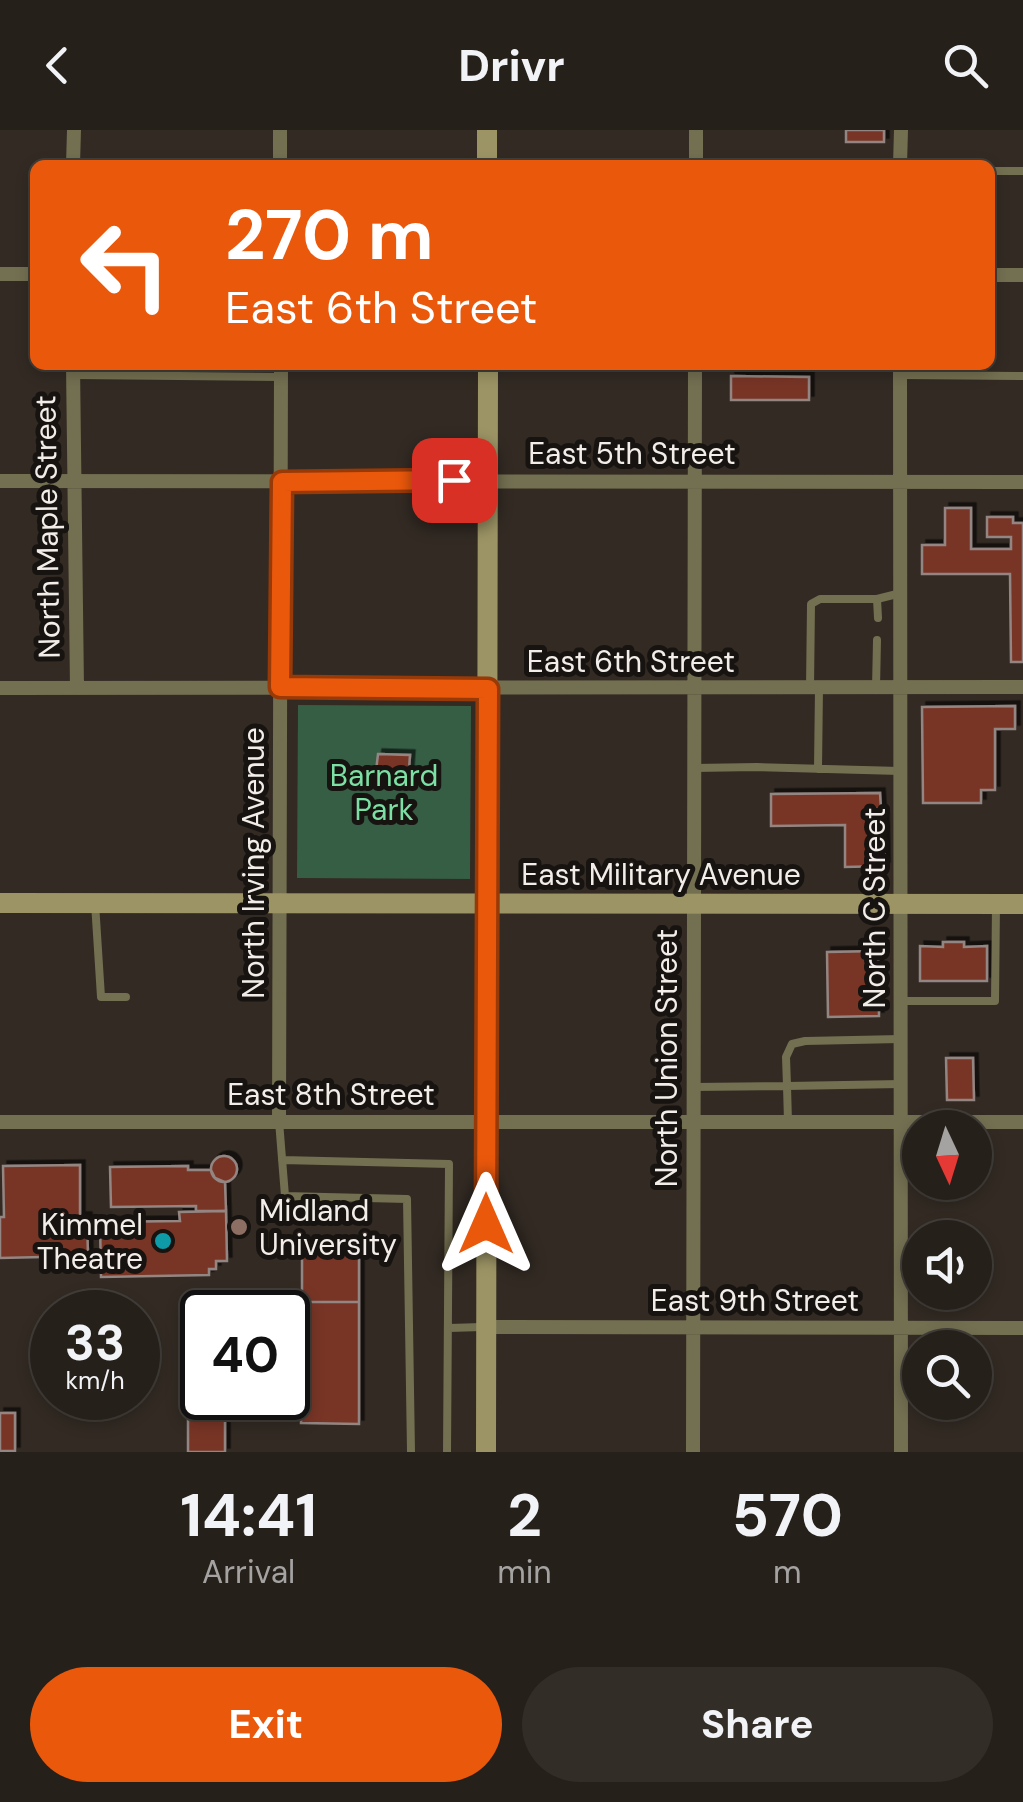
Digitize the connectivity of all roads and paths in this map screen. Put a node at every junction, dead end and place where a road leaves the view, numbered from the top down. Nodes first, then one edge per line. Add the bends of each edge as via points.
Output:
1 (74, 130) edge
2 (280, 130) edge
3 (487, 130) edge
4 (696, 130) edge
5 (901, 130) edge
6 (74, 160) edge
7 (280, 160) edge
8 (487, 160) edge
9 (696, 160) edge
10 (900, 160) edge
11 (995, 171) edge
12 (1023, 171) edge
13 (0, 274) edge
14 (30, 274) edge
15 (995, 275) edge
16 (1023, 275) edge
17 (73, 370) edge
18 (488, 370) edge
19 (695, 370) edge
20 (900, 370) edge
21 (280, 371) edge
22 (1023, 376) edge
23 (488, 480) junction
24 (0, 481) edge
25 (695, 481) junction
26 (73, 482) junction
27 (282, 482) junction
28 (900, 482) junction
29 (1023, 482) edge
30 (901, 593) junction
31 (877, 599) junction
32 (878, 618) dead end
33 (877, 640) dead end
34 (280, 687) junction
35 (1023, 687) edge
36 (0, 688) edge
37 (77, 688) junction
38 (694, 688) junction
39 (814, 688) junction
40 (876, 688) junction
41 (901, 688) junction
42 (488, 689) junction
43 (694, 768) junction
44 (818, 769) junction
45 (902, 772) junction
46 (0, 903) edge
47 (95, 904) junction
48 (281, 904) junction
49 (488, 904) junction
50 (695, 904) junction
51 (902, 904) junction
52 (996, 904) junction
53 (1023, 904) edge
54 (126, 997) dead end
55 (902, 1001) junction
56 (902, 1038) junction
57 (901, 1084) junction
58 (787, 1086) junction
59 (693, 1087) junction
60 (279, 1121) junction
61 (486, 1121) junction
62 (0, 1122) edge
63 (692, 1122) junction
64 (788, 1122) junction
65 (901, 1122) junction
66 (1023, 1122) edge
67 (282, 1160) junction
68 (486, 1327) junction
69 (449, 1328) junction
70 (692, 1328) junction
71 (901, 1328) junction
72 (1023, 1328) edge
73 (411, 1452) edge
74 (448, 1452) edge
75 (486, 1452) edge
76 (693, 1452) edge
77 (901, 1452) edge

1 - 6 street
2 - 7 street
3 - 8 street
4 - 9 street
5 - 10 street
11 - 12 lane
13 - 14 street
15 - 16 street
17 - 21 lane
17 - 26 street, North Maple Street
18 - 23 street
19 - 25 street, North Union Street
20 - 22 lane
20 - 28 street, North C Street
21 - 27 street, North Irving Avenue
23 - 25 street, East 5th Street
23 - 27 street, East 5th Street
23 - 42 street
24 - 26 street, East 5th Street
25 - 28 street, East 5th Street
25 - 38 street, North Union Street
26 - 27 street, East 5th Street
26 - 37 street, North Maple Street
27 - 34 street, North Irving Avenue
28 - 29 street, East 5th Street
28 - 30 street, North C Street
30 - 31 lane
30 - 41 street, North C Street
31 - 32 lane
31 - 39 lane via 811,604
33 - 40 lane
34 - 37 street, East 6th Street
34 - 42 street, East 6th Street
34 - 48 street, North Irving Avenue
35 - 41 street, East 6th Street
36 - 37 street, East 6th Street
38 - 39 street, East 6th Street
38 - 42 street, East 6th Street
38 - 43 street, North Union Street
39 - 40 street, East 6th Street
39 - 44 lane
40 - 41 street, East 6th Street
41 - 45 street, North C Street
42 - 49 street
43 - 44 lane
43 - 50 street, North Union Street
44 - 45 lane
45 - 51 street, North C Street
46 - 47 street, East Military Avenue
47 - 48 street, East Military Avenue
47 - 54 lane via 101,997
48 - 49 street, East Military Avenue
48 - 60 street, North Irving Avenue
49 - 50 street, East Military Avenue
49 - 61 street
50 - 51 street, East Military Avenue
50 - 59 street, North Union Street
51 - 52 street, East Military Avenue
51 - 55 street, North C Street
52 - 53 street, East Military Avenue
52 - 55 lane via 995,1000
55 - 56 street, North C Street
56 - 57 street, North C Street
56 - 58 lane via 792,1044
57 - 58 lane
57 - 65 street, North C Street
58 - 59 lane
58 - 64 lane
59 - 63 street, North Union Street
60 - 61 street, East 8th Street
60 - 62 street, East 8th Street
60 - 67 lane
61 - 63 street, East 8th Street
61 - 68 street
63 - 64 street, East 8th Street
63 - 70 street, North Union Street
64 - 65 street, East 8th Street
65 - 66 street, East 8th Street
65 - 71 street, North C Street
67 - 69 lane via 449,1164
67 - 73 lane via 285,1196 407,1198
68 - 69 lane
68 - 70 street, East 9th Street
68 - 75 street
69 - 74 lane
70 - 71 street, East 9th Street
70 - 76 street, North Union Street
71 - 72 street, East 9th Street
71 - 77 street, North C Street

